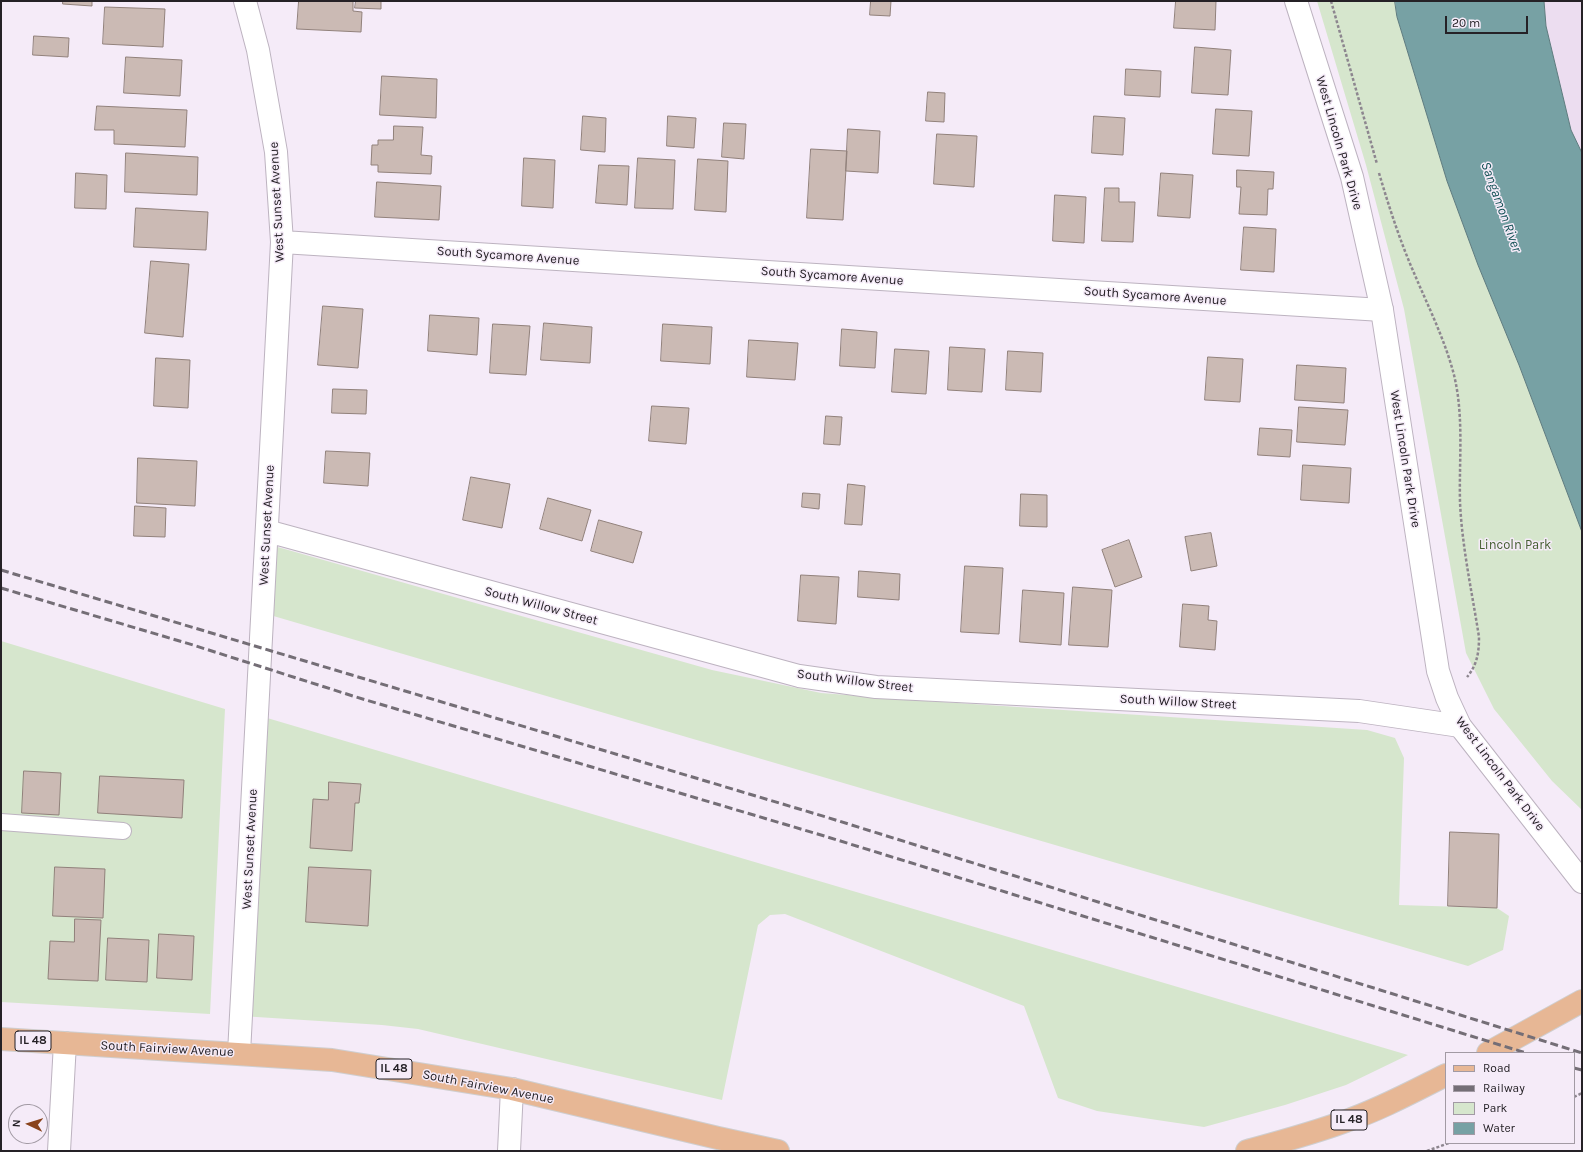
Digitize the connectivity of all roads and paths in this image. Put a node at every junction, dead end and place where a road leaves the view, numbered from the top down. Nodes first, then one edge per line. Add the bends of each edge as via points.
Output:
1 (244, 1) edge
2 (1296, 1) edge
3 (1331, 1) edge
4 (282, 242) junction
5 (1382, 310) junction
6 (267, 532) junction
7 (1465, 680) dead end
8 (1460, 726) junction
9 (1, 822) edge
10 (124, 831) dead end
11 (1582, 882) edge
12 (1582, 1001) edge
13 (1, 1039) edge
14 (65, 1043) junction
15 (1490, 1052) edge
16 (239, 1053) junction
17 (1445, 1075) edge
18 (512, 1089) junction
19 (1447, 1144) edge
20 (59, 1151) edge
21 (509, 1151) edge
22 (778, 1151) edge
23 (1247, 1151) edge
24 (1427, 1151) edge

1 - 4 street, West Sunset Avenue via 258,50 276,152
2 - 5 street, West Lincoln Park Drive via 1352,177
3 - 7 path via 1388,203 1454,375 1461,422 1461,511 1479,637 1475,666
4 - 5 street, South Sycamore Avenue
4 - 6 street, West Sunset Avenue
5 - 8 street, West Lincoln Park Drive via 1438,671
6 - 8 street, South Willow Street via 800,676 876,687 1359,711
6 - 16 street, West Sunset Avenue
8 - 11 street, West Lincoln Park Drive
9 - 10 lane
12 - 15 main road
13 - 14 main road, South Fairview Avenue / IL 48
14 - 16 main road, South Fairview Avenue / IL 48
14 - 20 street
16 - 18 main road, South Fairview Avenue / IL 48 via 332,1060
17 - 23 main road, IL 48 via 1347,1121
18 - 21 street
18 - 22 main road, South Fairview Avenue / IL 48
19 - 24 path

